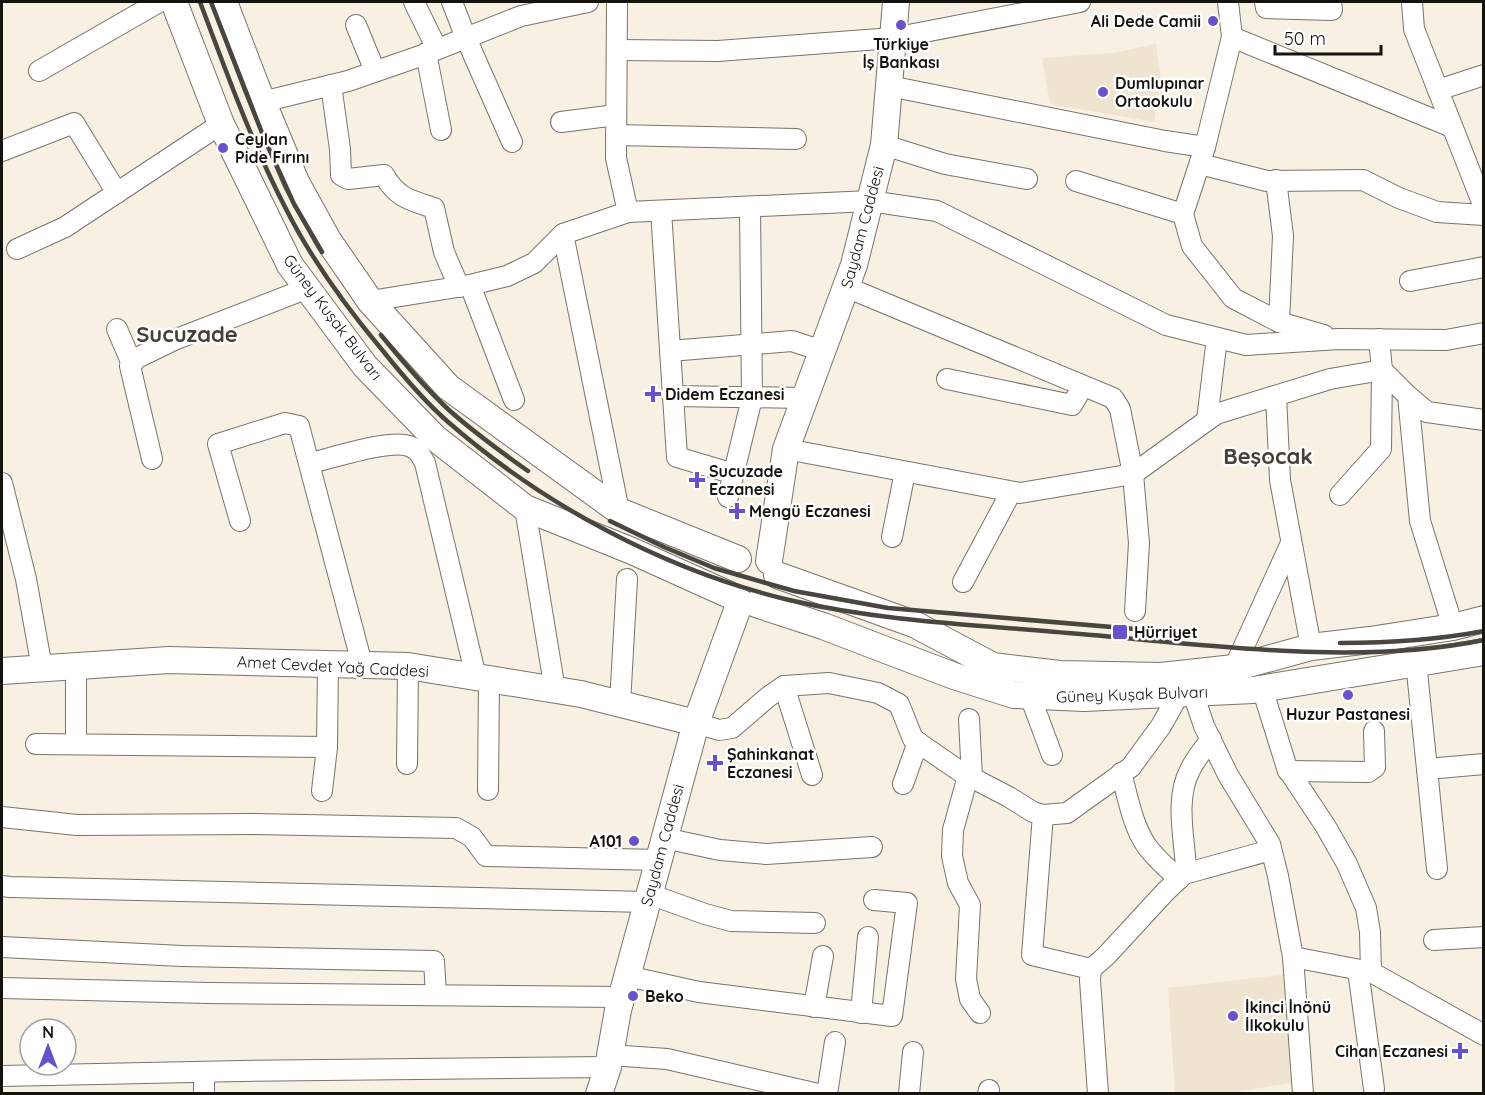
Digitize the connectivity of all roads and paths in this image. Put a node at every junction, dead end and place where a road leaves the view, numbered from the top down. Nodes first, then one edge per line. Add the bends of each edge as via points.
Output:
1 (159, 2) edge
2 (174, 2) edge
3 (224, 2) edge
4 (414, 2) edge
5 (452, 2) edge
6 (588, 2) edge
7 (617, 2) edge
8 (896, 2) edge
9 (1080, 2) edge
10 (1228, 2) edge
11 (1265, 2) edge
12 (1331, 2) edge
13 (1412, 2) edge
14 (356, 26) dead end
15 (1232, 37) junction
16 (466, 38) junction
17 (893, 38) junction
18 (431, 51) junction
19 (617, 51) junction
20 (39, 71) dead end
21 (375, 71) junction
22 (1484, 75) edge
23 (331, 85) junction
24 (889, 86) junction
25 (1438, 90) junction
26 (262, 102) junction
27 (561, 122) dead end
28 (221, 124) junction
29 (616, 125) junction
30 (1452, 127) junction
31 (441, 130) dead end
32 (796, 139) dead end
33 (512, 142) dead end
34 (884, 145) junction
35 (2, 150) edge
36 (1203, 156) junction
37 (1027, 178) dead end
38 (1478, 179) edge
39 (1276, 180) junction
40 (1076, 181) dead end
41 (117, 193) junction
42 (870, 201) junction
43 (750, 207) junction
44 (1484, 207) edge
45 (661, 211) junction
46 (628, 212) junction
47 (1183, 214) junction
48 (1484, 215) edge
49 (563, 234) junction
50 (17, 249) dead end
51 (1484, 267) edge
52 (1410, 281) dead end
53 (464, 286) junction
54 (846, 287) junction
55 (308, 288) junction
56 (370, 301) junction
57 (1279, 322) junction
58 (117, 328) dead end
59 (1484, 333) edge
60 (1216, 338) junction
61 (1339, 339) junction
62 (1379, 339) junction
63 (751, 345) junction
64 (670, 351) junction
65 (822, 351) junction
66 (132, 364) junction
67 (1382, 370) junction
68 (947, 379) dead end
69 (1083, 386) junction
70 (673, 396) junction
71 (1276, 396) junction
72 (1408, 396) junction
73 (752, 398) junction
74 (805, 398) junction
75 (514, 400) dead end
76 (1207, 420) junction
77 (1484, 420) edge
78 (786, 449) junction
79 (152, 459) dead end
80 (310, 463) junction
81 (905, 472) junction
82 (734, 474) junction
83 (1133, 474) junction
84 (2, 483) edge
85 (1011, 492) junction
86 (1340, 495) dead end
87 (728, 497) dead end
88 (525, 508) junction
89 (619, 511) junction
90 (240, 521) dead end
91 (892, 537) dead end
92 (1291, 543) junction
93 (757, 563) junction
94 (627, 579) dead end
95 (963, 582) dead end
96 (743, 601) junction
97 (1135, 611) dead end
98 (1484, 619) edge
99 (1453, 627) junction
100 (1311, 648) junction
101 (1484, 652) edge
102 (1416, 662) junction
103 (328, 663) junction
104 (362, 664) junction
105 (76, 666) junction
106 (408, 666) junction
107 (42, 668) junction
108 (1234, 668) junction
109 (2, 671) edge
110 (483, 678) junction
111 (784, 686) junction
112 (1262, 688) junction
113 (555, 690) junction
114 (1186, 693) junction
115 (1030, 696) junction
116 (620, 704) junction
117 (969, 719) dead end
118 (696, 723) junction
119 (1374, 731) dead end
120 (1211, 739) junction
121 (918, 742) junction
122 (36, 744) dead end
123 (76, 744) junction
124 (327, 747) junction
125 (1052, 755) dead end
126 (407, 764) dead end
127 (1484, 764) edge
128 (1427, 769) junction
129 (1288, 771) junction
130 (1121, 773) junction
131 (812, 775) dead end
132 (970, 777) junction
133 (903, 784) dead end
134 (488, 790) dead end
135 (322, 791) dead end
136 (1043, 815) junction
137 (2, 817) edge
138 (872, 847) dead end
139 (661, 849) junction
140 (1271, 850) junction
141 (1437, 869) dead end
142 (1181, 877) junction
143 (2, 885) edge
144 (648, 898) junction
145 (874, 900) dead end
146 (815, 923) dead end
147 (1484, 937) edge
148 (868, 938) dead end
149 (1434, 940) dead end
150 (2, 947) edge
151 (823, 956) dead end
152 (1293, 957) junction
153 (1091, 969) junction
154 (1364, 971) junction
155 (624, 987) junction
156 (2, 988) edge
157 (436, 995) junction
158 (814, 1007) junction
159 (861, 1013) junction
160 (980, 1013) dead end
161 (1484, 1035) edge
162 (835, 1042) dead end
163 (913, 1052) dead end
164 (609, 1061) junction
165 (204, 1072) junction
166 (2, 1076) edge
167 (1374, 1089) dead end
168 (1096, 1093) edge
169 (204, 1094) edge
170 (599, 1094) edge
171 (818, 1094) edge
172 (827, 1094) edge
173 (909, 1094) edge
174 (1303, 1094) edge

1 - 20 street
2 - 28 main road, Güney Kuşak Bulvarı
3 - 26 main road, Güney Kuşak Bulvarı
4 - 18 street
5 - 16 street
6 - 16 street via 521,16
7 - 19 street
8 - 17 main road, Saydam Caddesi
9 - 17 street
10 - 15 street
11 - 12 street via 1266,8 1332,10
13 - 25 street via 1414,29
14 - 21 street
15 - 30 street
15 - 36 street
16 - 18 street
16 - 33 street
17 - 19 street via 718,51
17 - 24 main road, Saydam Caddesi
18 - 21 street
18 - 31 street
19 - 29 street
21 - 23 street
22 - 25 street
23 - 26 street
23 - 53 street via 341,174 348,178 384,174 404,198 434,208 444,252
24 - 34 main road, Saydam Caddesi
24 - 36 street via 1165,141
25 - 30 street
26 - 56 main road, Güney Kuşak Bulvarı via 296,182 328,240
27 - 29 street
28 - 41 street
28 - 55 main road, Güney Kuşak Bulvarı via 290,265
29 - 32 street
29 - 46 street via 616,158
30 - 38 street
34 - 37 street via 945,164
34 - 42 main road, Saydam Caddesi
35 - 41 street via 74,123
36 - 39 street via 1267,181
36 - 47 street
38 - 44 street
39 - 48 street via 1363,180 1437,212
39 - 57 street via 1283,236
40 - 47 street
41 - 50 street via 65,227
42 - 43 street
42 - 54 main road, Saydam Caddesi
42 - 60 street via 937,211 1167,325
43 - 45 street
43 - 63 street
45 - 46 street
45 - 64 street
46 - 49 street
47 - 57 street via 1192,246 1233,298
49 - 53 street via 534,263 507,276
49 - 89 street
51 - 52 street
53 - 56 street
53 - 75 street
54 - 65 main road, Saydam Caddesi
54 - 69 street
55 - 66 street via 174,340
55 - 88 main road, Güney Kuşak Bulvarı via 365,366 435,438
56 - 89 main road, Güney Kuşak Bulvarı via 448,387
57 - 61 street
58 - 66 street
59 - 62 street via 1446,340
60 - 61 street via 1246,345
60 - 76 street
61 - 62 street
62 - 67 street
63 - 64 street
63 - 65 street via 792,341
63 - 73 street
64 - 70 street
65 - 74 main road, Saydam Caddesi
66 - 79 street
67 - 71 street via 1330,379
67 - 72 street
67 - 86 street via 1381,449
68 - 69 street via 1072,405
69 - 83 street via 1113,398 1120,409
70 - 73 street
70 - 82 street via 677,457
71 - 76 street
71 - 92 street via 1280,480
72 - 77 street via 1427,412
72 - 99 street via 1420,521
73 - 74 street
73 - 82 street
74 - 78 main road, Saydam Caddesi
76 - 83 street
78 - 81 street
78 - 93 main road, Saydam Caddesi via 776,514
80 - 90 street via 299,426 285,423 218,444
80 - 104 street
80 - 110 street via 384,445 409,445 419,452
81 - 85 street
81 - 91 street
82 - 87 street
83 - 85 street
83 - 97 street via 1139,543
84 - 107 street via 26,579
85 - 95 street
88 - 96 main road, Güney Kuşak Bulvarı
88 - 113 street
89 - 93 main road, Güney Kuşak Bulvarı
92 - 100 street
92 - 108 street
93 - 96 main road via 728,573 729,590
93 - 96 main road via 775,591 770,597
93 - 108 main road, Güney Kuşak Bulvarı via 914,624 993,666 1060,674 1161,676
94 - 116 street
96 - 115 main road, Güney Kuşak Bulvarı via 823,626 954,676 1014,695
96 - 118 main road, Saydam Caddesi
98 - 99 main road, Güney Kuşak Bulvarı
99 - 100 main road, Güney Kuşak Bulvarı
100 - 108 main road, Güney Kuşak Bulvarı
101 - 102 main road, Güney Kuşak Bulvarı
102 - 112 main road, Güney Kuşak Bulvarı
102 - 128 street
103 - 104 main road, Amet Cevdet Yağ Caddesi
103 - 105 main road, Amet Cevdet Yağ Caddesi via 169,660
103 - 124 street
104 - 106 main road, Amet Cevdet Yağ Caddesi
105 - 107 main road, Amet Cevdet Yağ Caddesi
105 - 123 street
106 - 110 main road, Amet Cevdet Yağ Caddesi
106 - 126 street
107 - 109 main road, Amet Cevdet Yağ Caddesi
110 - 113 main road, Amet Cevdet Yağ Caddesi
110 - 134 street
111 - 118 street via 732,728 719,730
111 - 121 street via 829,683 878,693 899,704 913,739
111 - 131 street
112 - 114 main road, Güney Kuşak Bulvarı
112 - 129 street
113 - 116 main road, Amet Cevdet Yağ Caddesi
114 - 115 main road, Güney Kuşak Bulvarı via 1084,698
114 - 120 street
114 - 130 street via 1131,766
115 - 125 street
116 - 118 main road, Amet Cevdet Yağ Caddesi
117 - 132 street
118 - 139 main road, Saydam Caddesi
119 - 129 street via 1372,771
120 - 140 street
120 - 142 street via 1189,770 1184,787 1186,867
121 - 132 street
121 - 133 street
122 - 123 street
123 - 124 street
124 - 135 street
127 - 128 street
128 - 141 street
129 - 154 street via 1326,827 1366,908 1370,932
130 - 136 street via 1067,813
130 - 142 street via 1133,818 1145,843 1158,860
132 - 136 street
132 - 160 street via 953,830 952,856 958,883 970,905 966,979 970,999
136 - 153 street via 1032,955
137 - 139 street via 77,825 456,828 472,837 486,856
138 - 139 street via 766,854
139 - 144 main road, Saydam Caddesi
140 - 142 street
140 - 152 street
142 - 153 street
143 - 144 street via 206,893
144 - 146 street via 731,921
144 - 155 main road, Saydam Caddesi
145 - 159 street via 907,903 892,1016
147 - 149 street
148 - 159 street
150 - 157 street via 182,956 434,960
151 - 158 street
152 - 154 street
152 - 174 street
153 - 168 street
154 - 161 street
154 - 167 street
155 - 157 street
155 - 158 street
155 - 164 main road, Saydam Caddesi
156 - 157 street
158 - 159 street
162 - 172 street
163 - 173 street
164 - 165 street
164 - 170 main road, Saydam Caddesi
164 - 171 street via 668,1059
165 - 166 street
165 - 169 street

